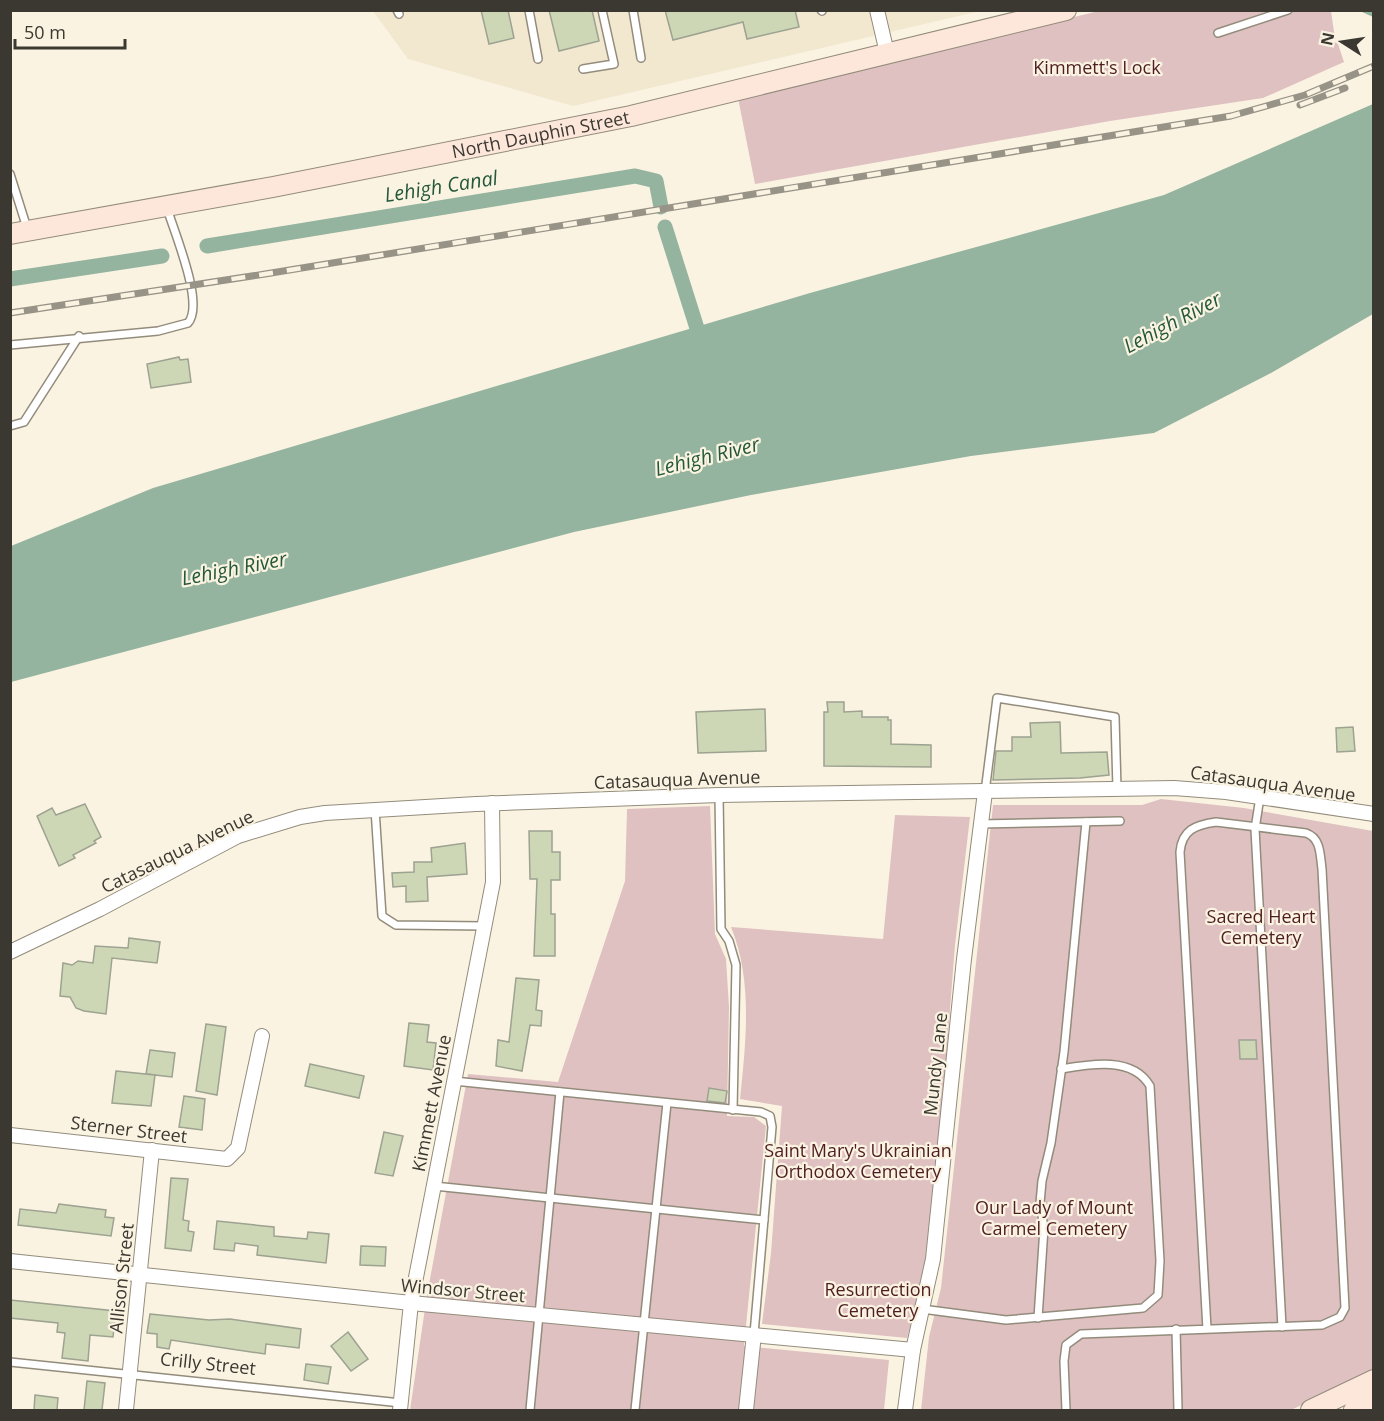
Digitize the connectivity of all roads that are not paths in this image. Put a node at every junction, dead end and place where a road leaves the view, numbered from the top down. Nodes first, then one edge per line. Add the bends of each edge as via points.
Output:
1 (529, 10) edge
2 (602, 10) edge
3 (633, 10) edge
4 (877, 10) edge
5 (1066, 10) edge
6 (1288, 10) edge
7 (1218, 33) dead end
8 (887, 53) junction
9 (641, 58) dead end
10 (538, 59) dead end
11 (583, 69) dead end
12 (10, 174) edge
13 (166, 205) junction
14 (19, 233) edge
15 (79, 336) junction
16 (10, 345) edge
17 (10, 426) edge
18 (1117, 789) junction
19 (986, 792) junction
20 (719, 795) junction
21 (1260, 797) junction
22 (492, 803) junction
23 (375, 809) junction
24 (1374, 814) edge
25 (1120, 821) dead end
26 (1086, 822) junction
27 (979, 824) junction
28 (1255, 829) junction
29 (484, 926) junction
30 (10, 952) edge
31 (262, 1036) dead end
32 (1061, 1069) junction
33 (454, 1081) junction
34 (560, 1092) junction
35 (667, 1103) junction
36 (733, 1110) junction
37 (10, 1135) edge
38 (152, 1150) junction
39 (434, 1186) junction
40 (550, 1198) junction
41 (656, 1209) junction
42 (764, 1220) junction
43 (10, 1261) edge
44 (140, 1274) junction
45 (411, 1303) junction
46 (922, 1309) junction
47 (539, 1315) junction
48 (1038, 1318) junction
49 (644, 1324) junction
50 (1282, 1327) junction
51 (1176, 1329) junction
52 (1207, 1329) junction
53 (754, 1334) junction
54 (913, 1350) junction
55 (10, 1362) edge
56 (130, 1373) junction
57 (1374, 1380) edge
58 (1374, 1400) edge
59 (400, 1407) edge
60 (126, 1410) edge
61 (530, 1410) edge
62 (635, 1410) edge
63 (746, 1410) edge
64 (905, 1410) edge
65 (1066, 1410) edge
66 (1178, 1410) edge
67 (1311, 1410) edge
68 (1354, 1410) edge

1 - 10 lane
2 - 11 lane via 614,64
3 - 9 lane
4 - 8 street
5 - 8 street, North Dauphin Street
6 - 7 lane
8 - 13 street, North Dauphin Street via 631,116
12 - 14 lane
13 - 14 street, North Dauphin Street
13 - 15 lane via 193,294 193,318 158,331
15 - 16 lane
15 - 17 lane via 24,422
18 - 19 street, Catasauqua Avenue
18 - 19 lane via 1115,717 997,698
18 - 21 street, Catasauqua Avenue via 1174,788
19 - 20 street, Catasauqua Avenue
19 - 27 street, Mundy Lane
20 - 22 street, Catasauqua Avenue
20 - 36 lane via 721,929 736,965
21 - 24 street, Catasauqua Avenue
21 - 28 lane
22 - 23 street, Catasauqua Avenue
22 - 29 street, Kimmett Avenue via 493,882
23 - 29 lane via 382,916 396,925
23 - 30 street, Catasauqua Avenue via 300,817 238,836
25 - 26 lane
26 - 27 lane
26 - 32 lane
27 - 46 street, Mundy Lane via 933,1259
28 - 50 lane
28 - 50 lane via 1311,835 1319,844 1322,869 1345,1308 1334,1322
28 - 52 lane via 1215,822 1201,824 1187,831 1180,852
29 - 33 street, Kimmett Avenue
31 - 38 street, Sterner Street via 238,1148 227,1159
32 - 48 lane via 1042,1181 1044,1228
32 - 48 lane via 1092,1064 1121,1066 1145,1076 1150,1086 1160,1290 1155,1300 1143,1308
33 - 34 lane
33 - 39 street, Kimmett Avenue
34 - 35 lane
34 - 40 lane
35 - 36 lane
35 - 41 lane
36 - 42 lane via 770,1116
37 - 38 street, Sterner Street
38 - 44 street, Allison Street
39 - 40 lane
39 - 45 street, Kimmett Avenue
40 - 41 lane
40 - 47 lane
41 - 42 lane
41 - 49 lane
42 - 53 lane
43 - 44 street, Windsor Street
44 - 45 street, Windsor Street
44 - 56 street, Allison Street
45 - 47 street, Windsor Street
45 - 59 street, Kimmett Avenue
46 - 48 lane via 993,1320
46 - 54 street, Mundy Lane
47 - 49 street, Windsor Street
47 - 61 lane
49 - 53 street, Windsor Street
49 - 62 lane
50 - 52 lane
51 - 52 lane
51 - 65 lane via 1081,1334 1071,1339 1064,1361
51 - 66 lane
53 - 54 street, Windsor Street
53 - 63 street
54 - 64 street, Mundy Lane
55 - 56 lane, Crilly Street
56 - 59 lane, Crilly Street
56 - 60 street, Allison Street
57 - 67 street
58 - 68 street

